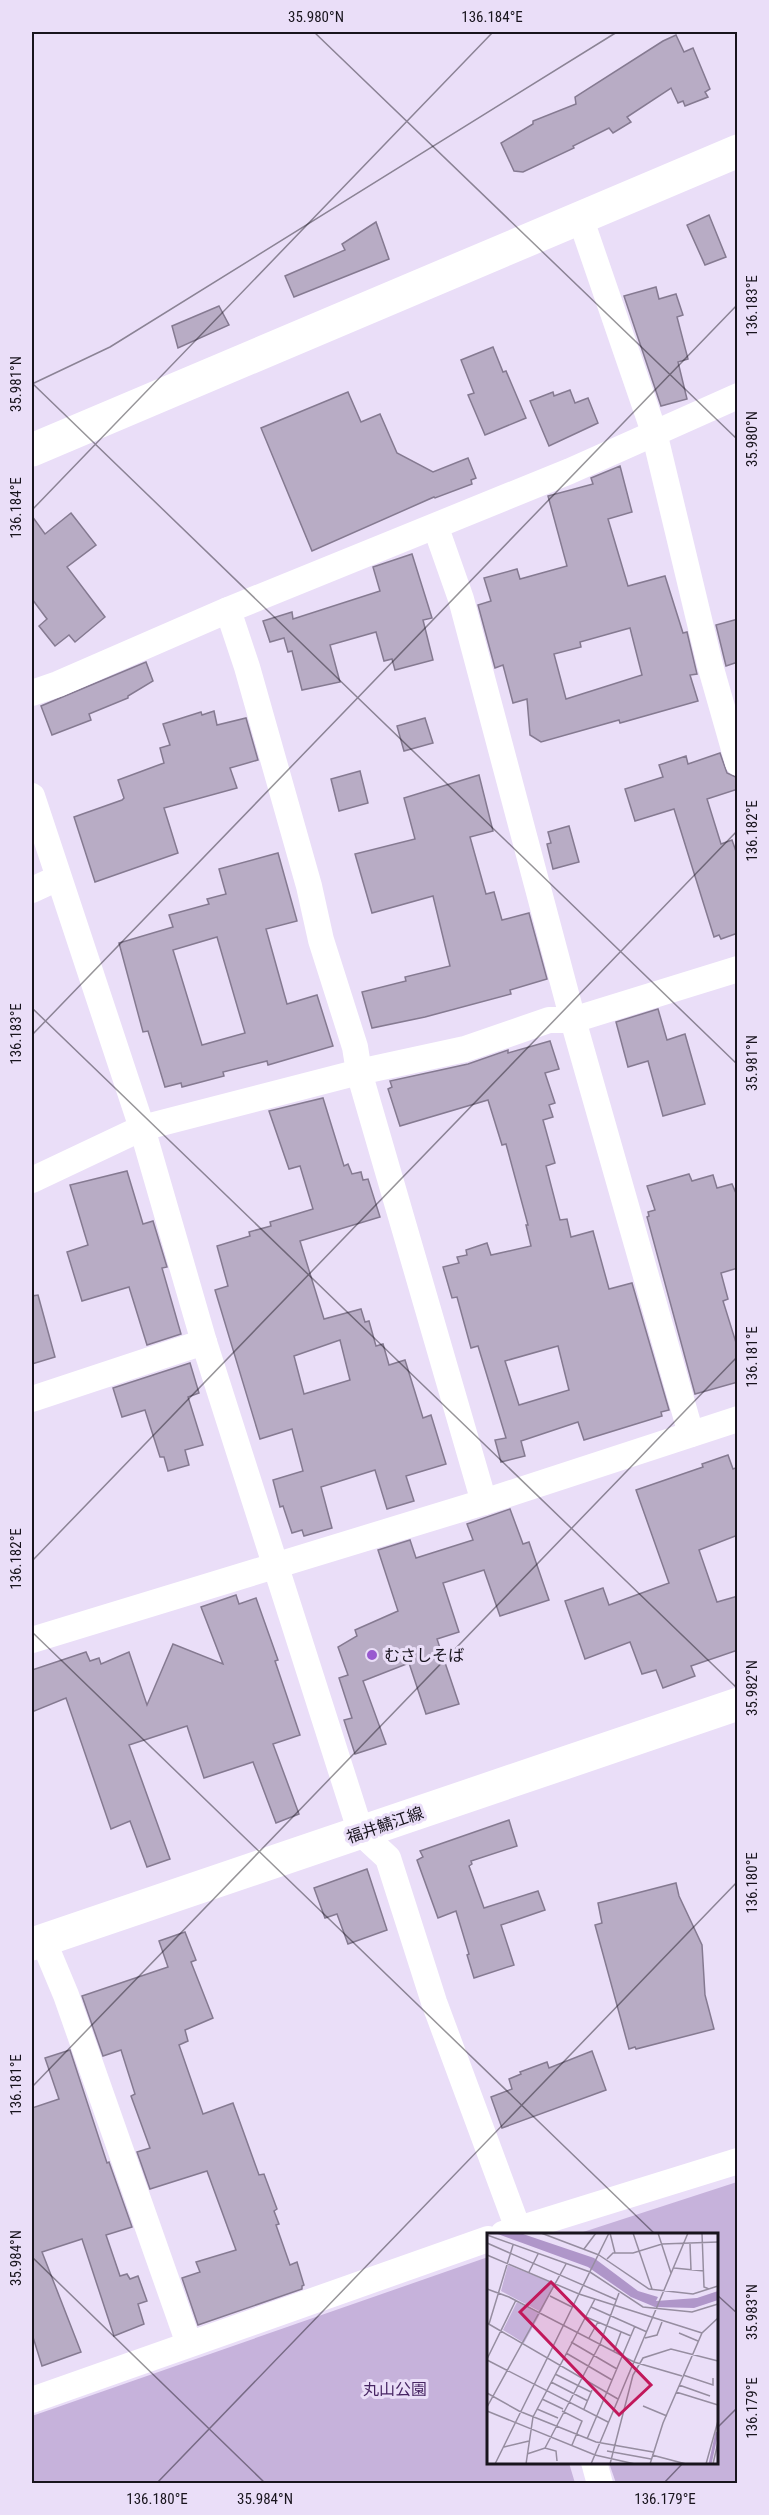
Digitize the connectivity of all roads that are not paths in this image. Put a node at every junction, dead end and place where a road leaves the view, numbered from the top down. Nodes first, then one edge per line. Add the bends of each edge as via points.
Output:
1 (738, 151) edge
2 (579, 217) junction
3 (738, 396) edge
4 (654, 432) junction
5 (32, 450) edge
6 (436, 528) junction
7 (228, 610) junction
8 (727, 681) edge
9 (32, 693) edge
10 (738, 763) edge
11 (32, 796) edge
12 (58, 878) junction
13 (32, 890) edge
14 (738, 969) edge
15 (573, 1020) junction
16 (359, 1072) junction
17 (142, 1128) junction
18 (32, 1180) edge
19 (204, 1342) junction
20 (32, 1399) edge
21 (738, 1419) edge
22 (691, 1434) junction
23 (484, 1502) junction
24 (276, 1564) junction
25 (32, 1640) edge
26 (738, 1704) edge
27 (361, 1833) junction
28 (37, 1942) edge
29 (738, 2161) edge
30 (513, 2233) edge
31 (487, 2240) edge
32 (189, 2344) junction
33 (32, 2400) edge
34 (594, 2464) edge
35 (600, 2484) edge

1 - 2 street
2 - 4 street
2 - 5 street
3 - 4 street
4 - 6 street
4 - 8 street
6 - 7 street
6 - 15 street via 461,599
7 - 9 street
7 - 16 street via 277,771
8 - 10 street
11 - 12 street
12 - 13 street
12 - 17 street
14 - 15 street
15 - 16 street via 549,1020 465,1049
15 - 22 street
16 - 17 street
16 - 23 street
17 - 18 street
17 - 19 street
19 - 20 street
19 - 24 street
21 - 22 street
22 - 23 street
23 - 24 street
24 - 25 street
24 - 27 street
26 - 27 street, 福井鯖江線
27 - 28 street, 福井鯖江線
27 - 30 street via 388,1858
28 - 32 street via 66,1995
29 - 30 street
31 - 32 street
32 - 33 street
34 - 35 street

